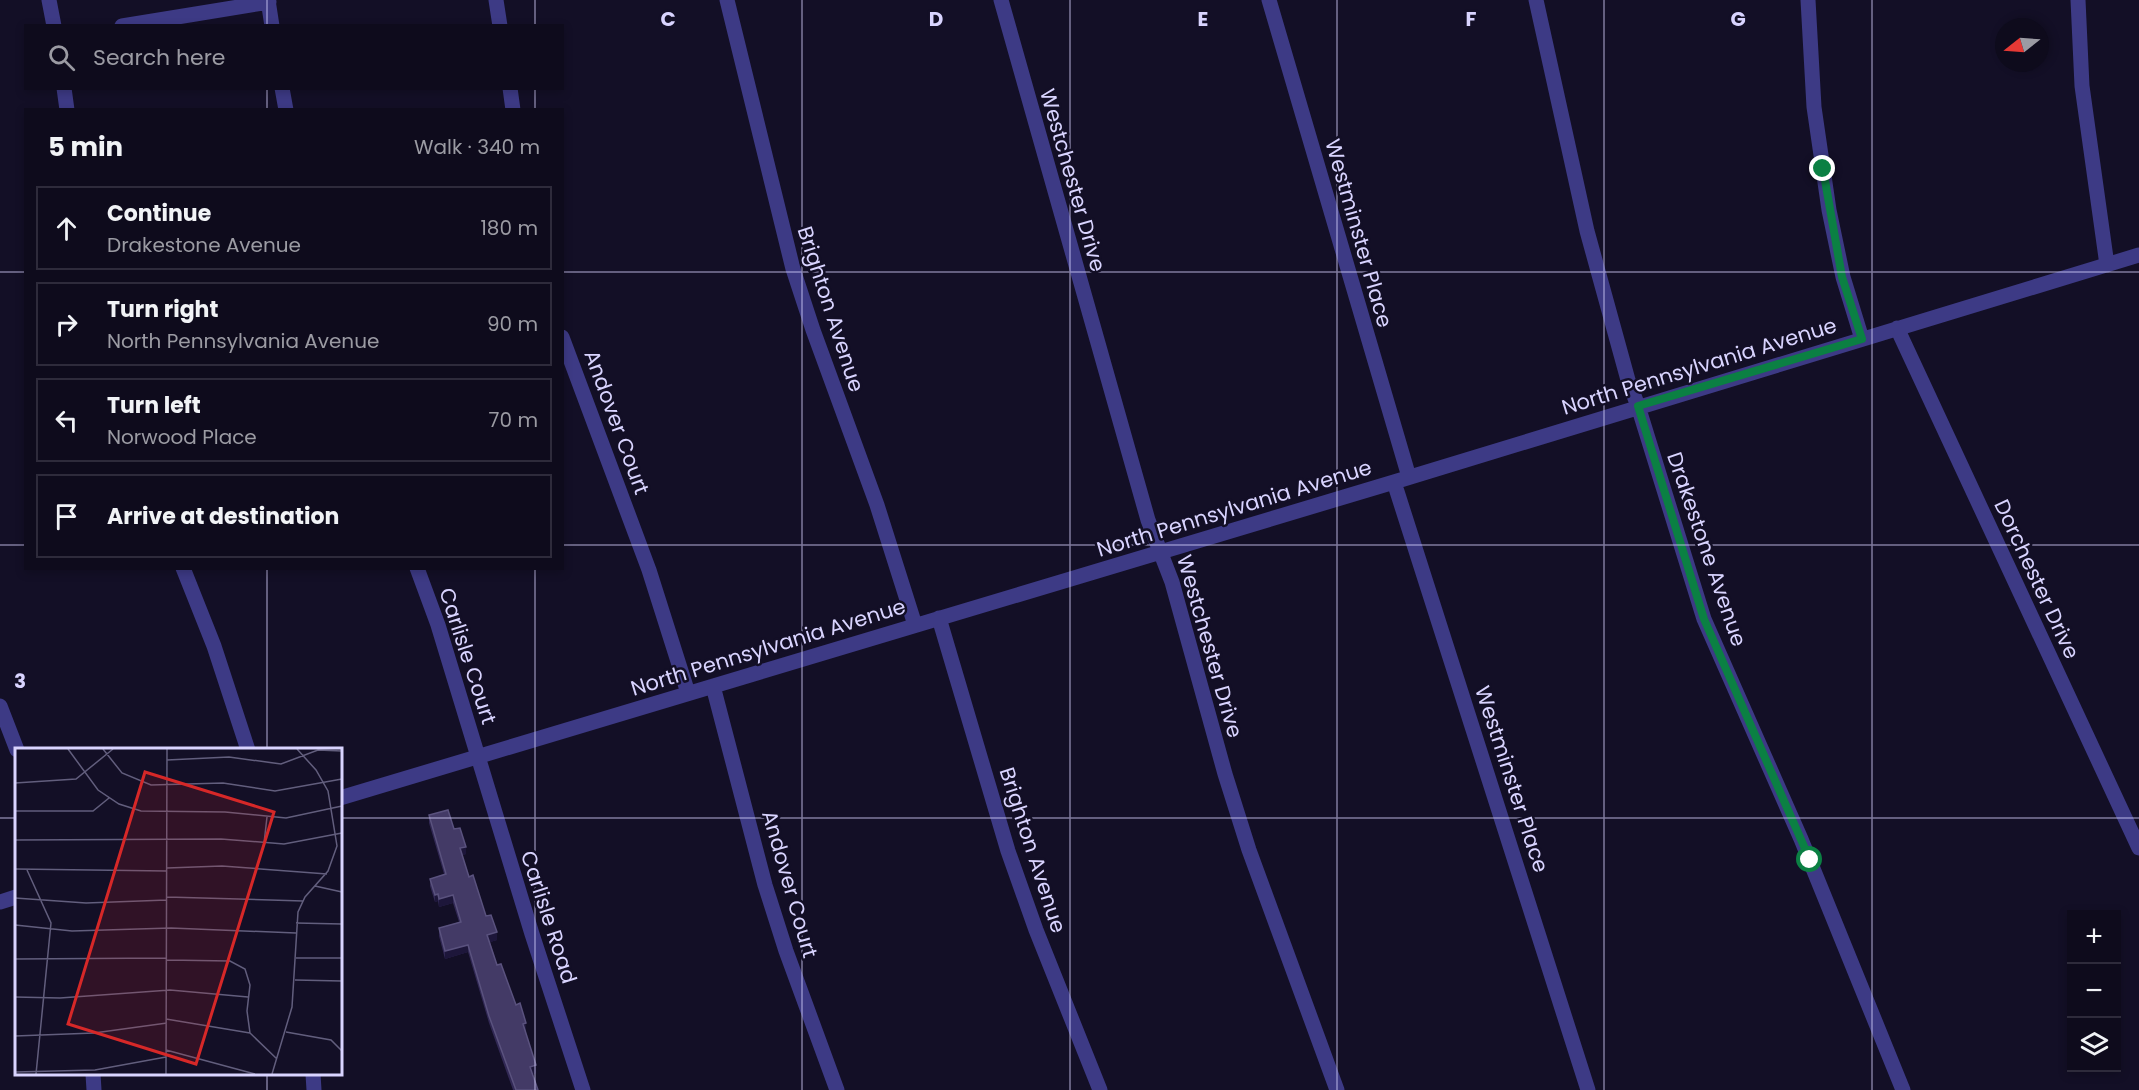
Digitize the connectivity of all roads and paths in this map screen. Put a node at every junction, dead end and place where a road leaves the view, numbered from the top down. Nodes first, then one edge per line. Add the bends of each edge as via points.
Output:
1 (49, 0) edge
2 (496, 0) edge
3 (727, 0) edge
4 (1001, 0) edge
5 (1269, 0) edge
6 (1536, 0) edge
7 (1808, 0) edge
8 (2078, 0) edge
9 (269, 1) edge
10 (54, 24) edge
11 (134, 24) edge
12 (273, 24) edge
13 (500, 24) edge
14 (64, 90) edge
15 (282, 90) edge
16 (510, 90) edge
17 (67, 108) edge
18 (286, 108) edge
19 (513, 108) edge
20 (2139, 255) edge
21 (2107, 265) junction
22 (1897, 328) junction
23 (1862, 339) junction
24 (564, 342) edge
25 (1638, 406) junction
26 (1401, 480) junction
27 (1161, 552) junction
28 (184, 570) edge
29 (418, 570) edge
30 (939, 618) junction
31 (915, 625) junction
32 (713, 686) junction
33 (688, 693) junction
34 (0, 706) edge
35 (16, 748) edge
36 (247, 748) edge
37 (478, 756) junction
38 (342, 797) edge
39 (2139, 848) edge
40 (15, 897) edge
41 (0, 902) edge
42 (93, 1075) edge
43 (313, 1075) edge
44 (94, 1090) edge
45 (314, 1090) edge
46 (583, 1090) edge
47 (837, 1090) edge
48 (1100, 1090) edge
49 (1337, 1090) edge
50 (1588, 1090) edge
51 (1903, 1090) edge

1 - 10 street
2 - 13 street
3 - 31 street, Brighton Avenue via 793,269
4 - 27 street, Westchester Drive
5 - 26 street, Westminster Place
6 - 25 street, Drakestone Avenue via 1587,231
7 - 23 street via 1814,107 1829,210 1842,277
8 - 21 street via 2082,86
9 - 11 street
9 - 12 street
14 - 17 street
15 - 18 street
16 - 19 street
20 - 21 street, North Pennsylvania Avenue
21 - 22 street, North Pennsylvania Avenue
22 - 23 street, North Pennsylvania Avenue
22 - 39 street, Dorchester Drive
23 - 25 street, North Pennsylvania Avenue
24 - 33 street, Andover Court via 649,570
25 - 26 street, North Pennsylvania Avenue
25 - 51 street, Drakestone Avenue via 1704,619 1801,839
26 - 27 street, North Pennsylvania Avenue
26 - 50 street, Westminster Place
27 - 30 street, North Pennsylvania Avenue
27 - 49 street, Westchester Drive via 1249,850
28 - 36 street
29 - 37 street, Carlisle Court
30 - 31 street, North Pennsylvania Avenue
30 - 48 street, Brighton Avenue via 1008,850
31 - 32 street, North Pennsylvania Avenue
32 - 33 street, North Pennsylvania Avenue
32 - 47 street, Andover Court via 765,885
33 - 37 street, North Pennsylvania Avenue
34 - 35 street
37 - 38 street, North Pennsylvania Avenue
37 - 46 street, Carlisle Road
40 - 41 street
42 - 44 street
43 - 45 street

